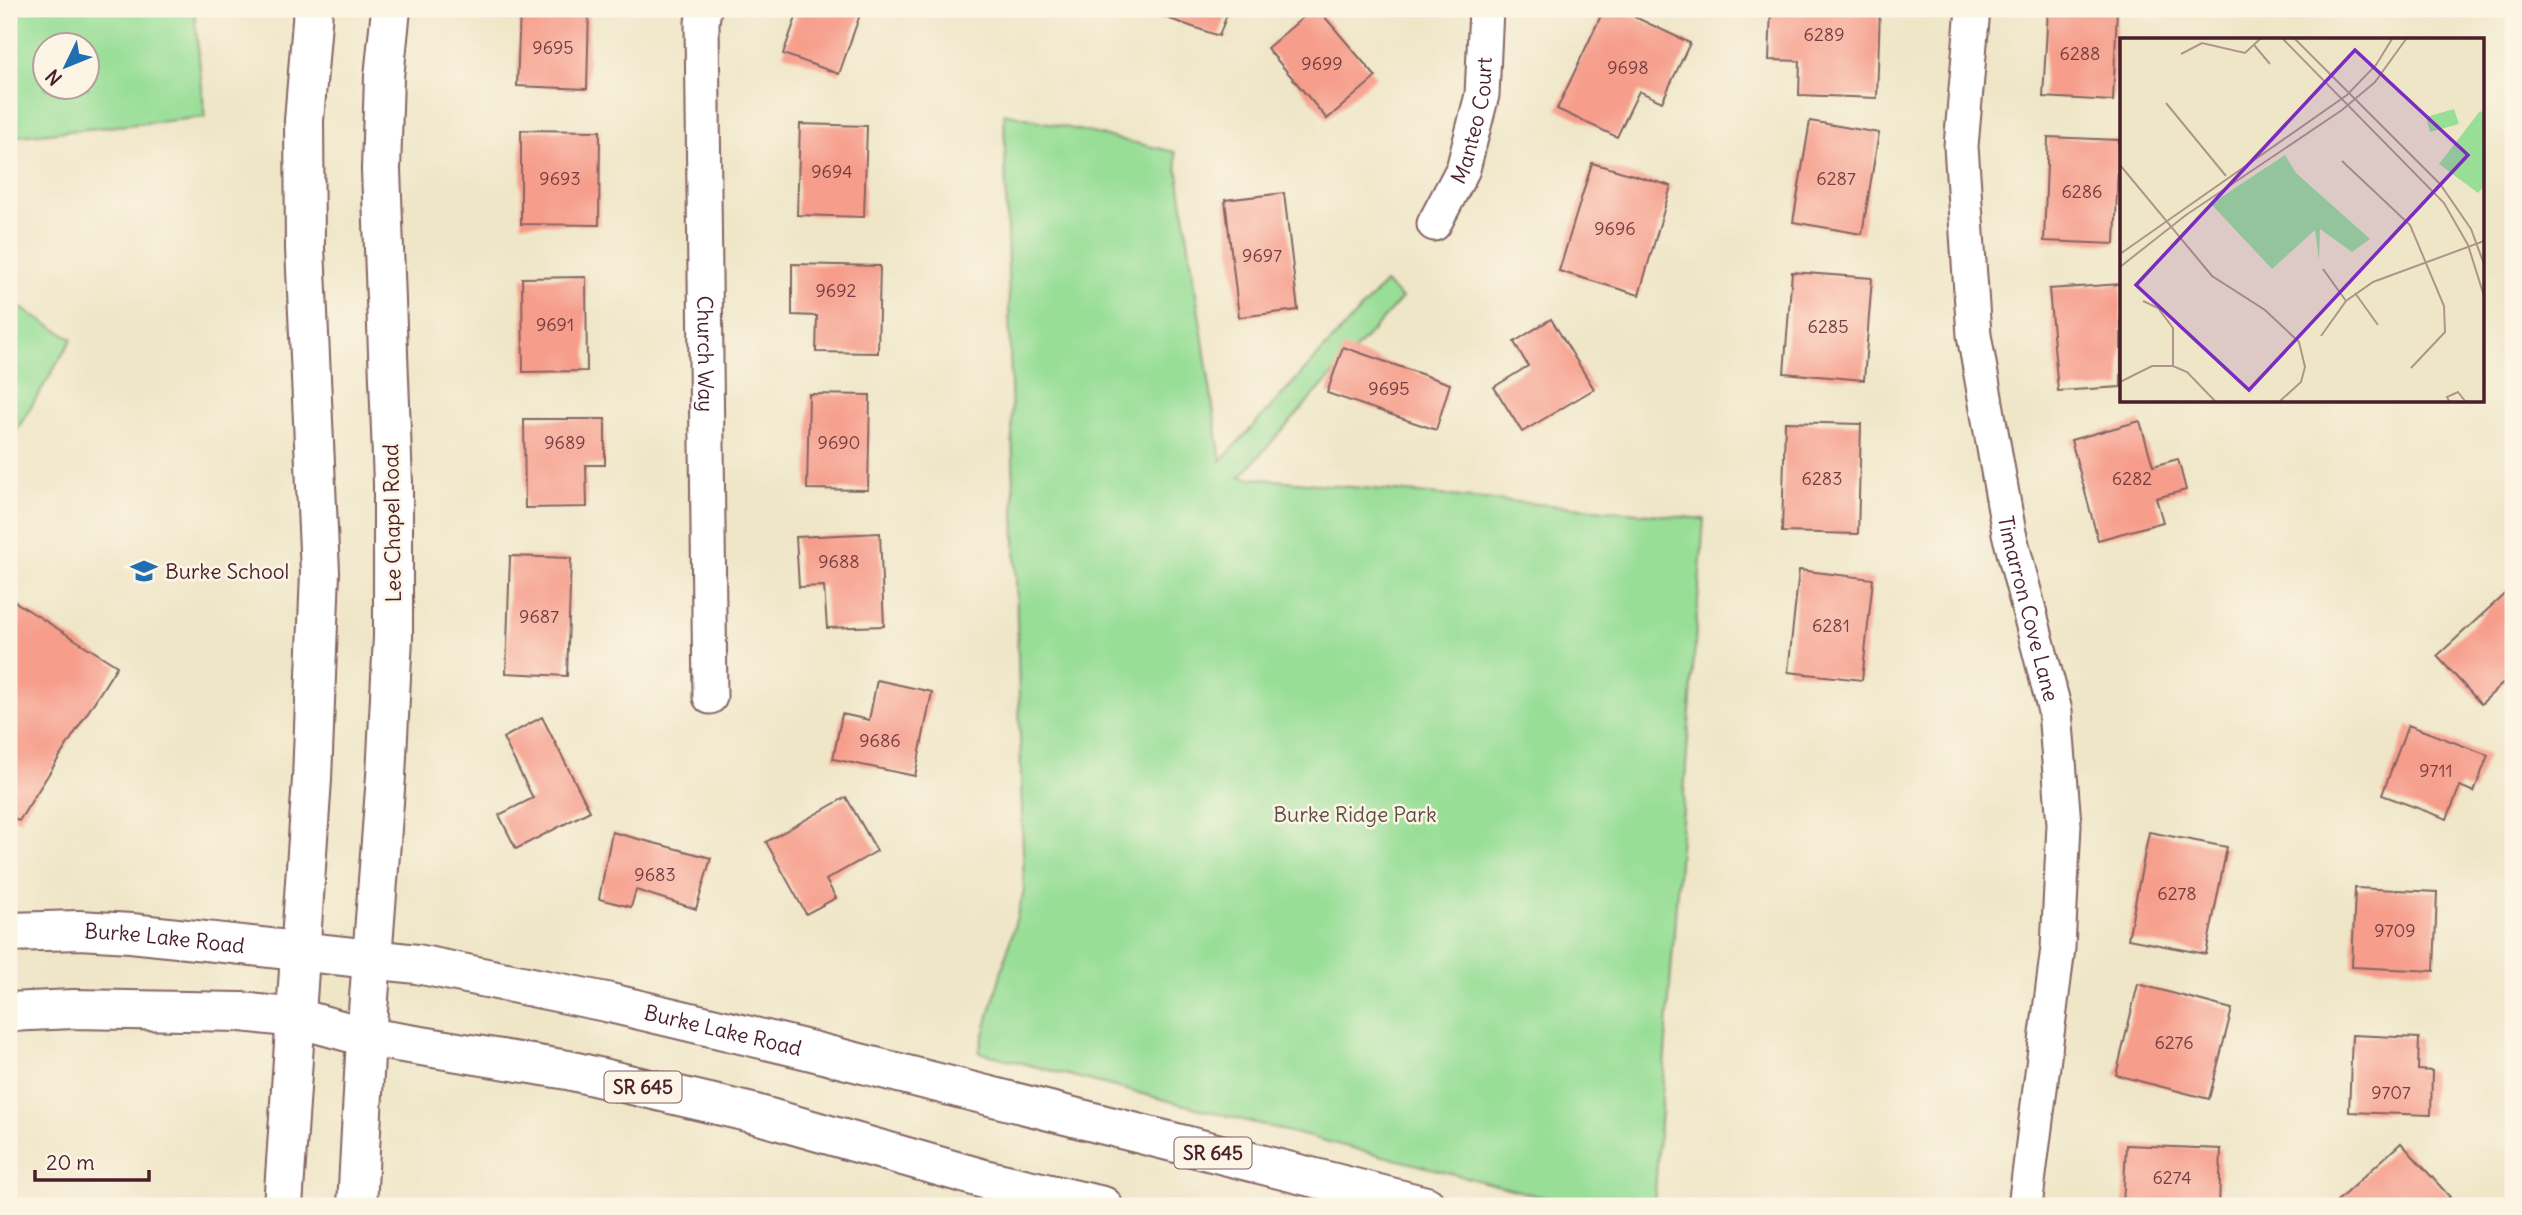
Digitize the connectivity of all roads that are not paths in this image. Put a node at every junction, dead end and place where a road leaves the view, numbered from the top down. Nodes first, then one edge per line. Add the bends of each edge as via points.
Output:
1 (313, 9) edge
2 (391, 9) edge
3 (704, 9) edge
4 (1486, 9) edge
5 (1973, 9) edge
6 (1434, 224) dead end
7 (710, 697) dead end
8 (9, 932) edge
9 (299, 953) junction
10 (373, 960) junction
11 (9, 1012) edge
12 (297, 1018) junction
13 (366, 1037) junction
14 (284, 1206) edge
15 (357, 1206) edge
16 (1103, 1206) edge
17 (1426, 1206) edge
18 (2025, 1206) edge

1 - 9 main road via 304,121 304,236 320,572
2 - 10 main road, Lee Chapel Road via 381,170 393,483 393,638
3 - 7 street, Church Way
4 - 6 street, Manteo Court via 1482,95 1463,169
5 - 18 street, Timarron Cove Lane via 1961,146 1974,335 2009,533 2055,711 2064,824 2058,948
8 - 9 main road, Burke Lake Road / SR 645 via 105,931
9 - 10 main road, Burke Lake Road / SR 645
9 - 12 main road
10 - 13 main road, Lee Chapel Road
10 - 17 main road, Burke Lake Road / SR 645 via 417,964 619,1005
11 - 12 main road, SR 645 via 241,1012
12 - 13 main road, SR 645
12 - 14 main road
13 - 15 main road, Lee Chapel Road
13 - 16 main road, SR 645 via 568,1070 752,1113 984,1179

